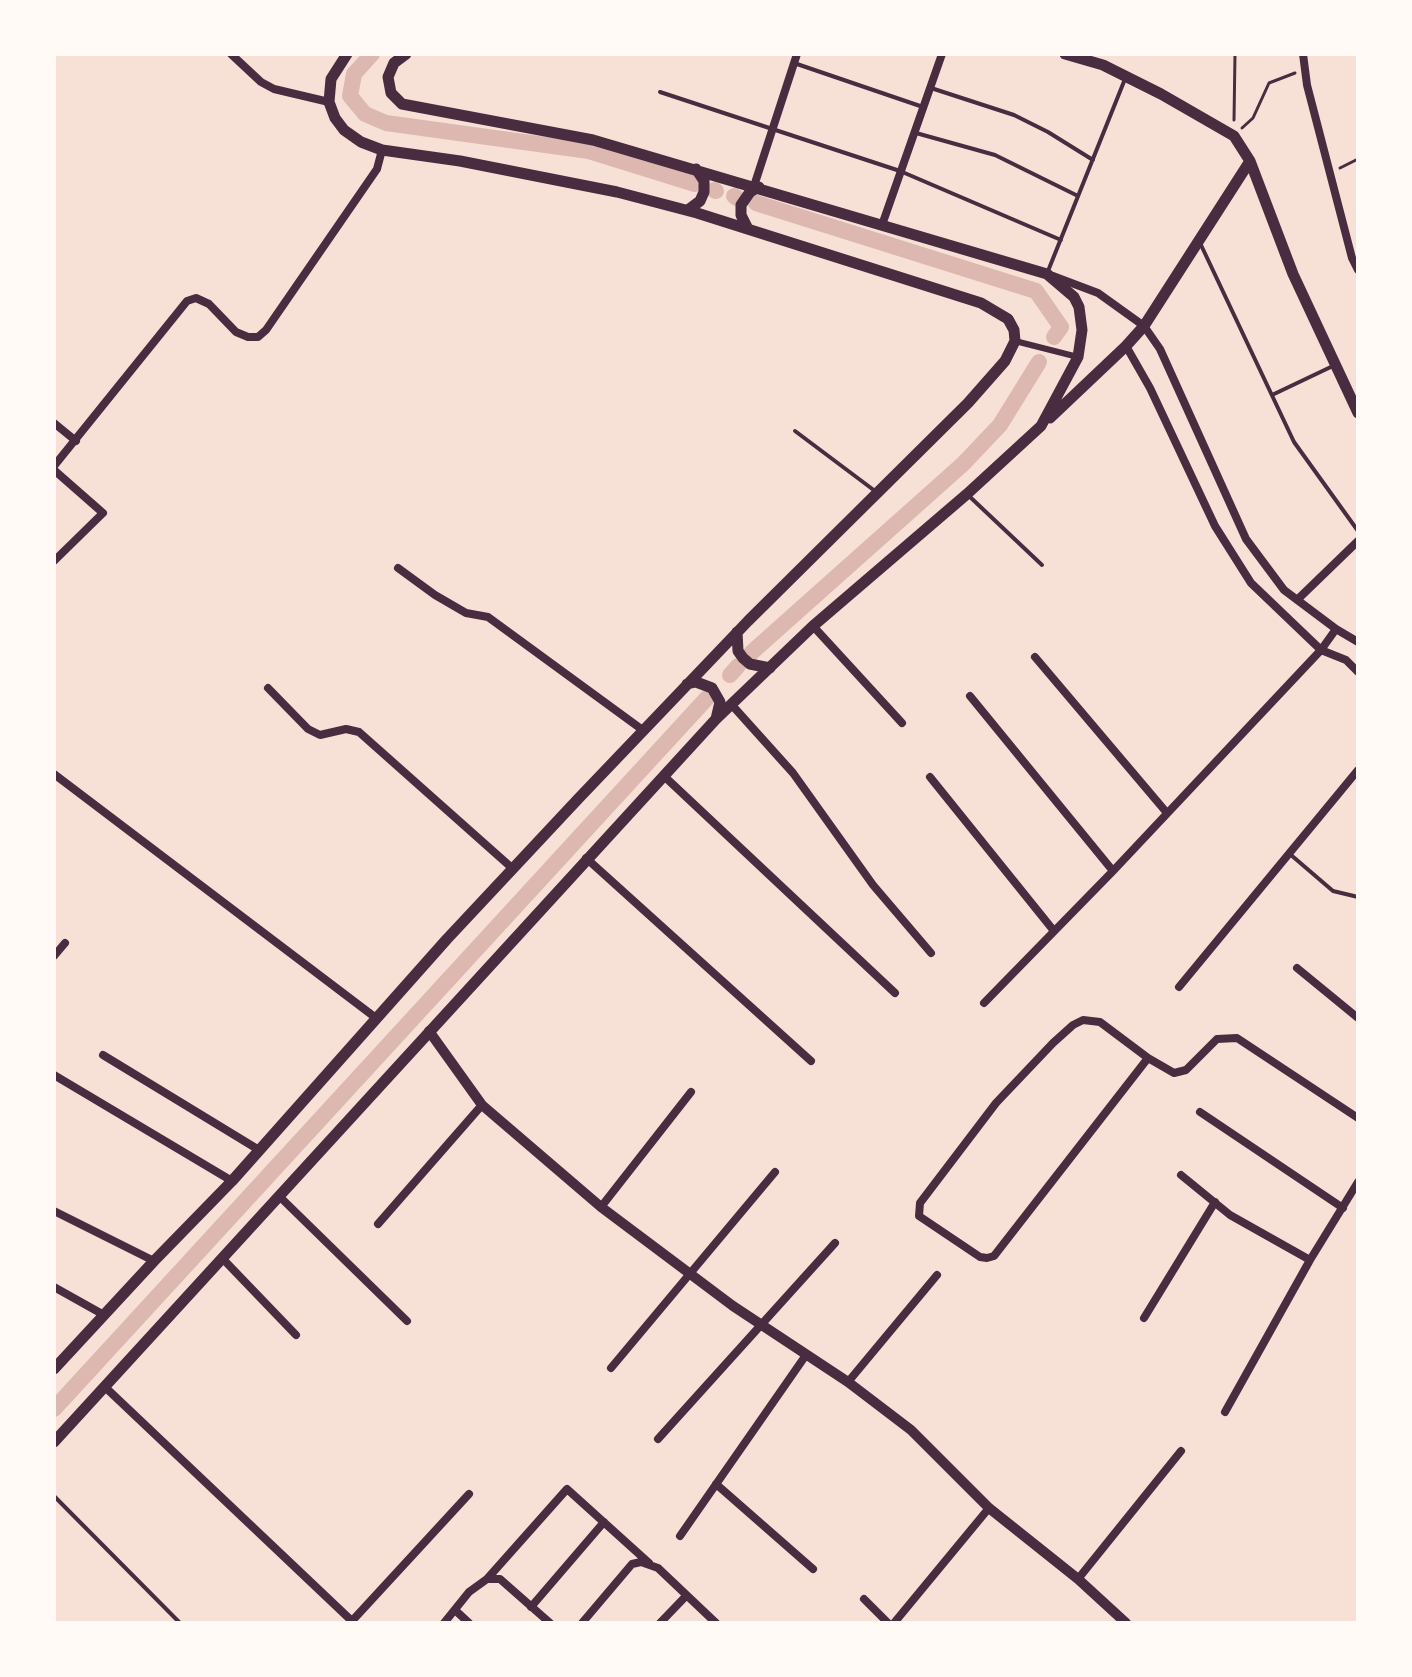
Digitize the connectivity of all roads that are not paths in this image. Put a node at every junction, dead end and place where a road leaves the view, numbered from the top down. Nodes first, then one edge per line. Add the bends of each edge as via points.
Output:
1 (231, 54) edge
2 (406, 54) edge
3 (942, 54) edge
4 (1065, 54) edge
5 (1303, 54) edge
6 (342, 55) edge
7 (796, 58) edge
8 (1126, 76) junction
9 (930, 88) junction
10 (660, 92) dead end
11 (329, 102) junction
12 (923, 107) junction
13 (771, 131) junction
14 (914, 133) junction
15 (382, 150) junction
16 (1093, 160) junction
17 (1250, 161) junction
18 (695, 169) junction
19 (900, 171) junction
20 (757, 186) junction
21 (1078, 196) junction
22 (688, 210) junction
23 (882, 225) junction
24 (748, 229) junction
25 (1061, 240) junction
26 (1200, 243) junction
27 (1358, 270) edge
28 (1047, 274) junction
29 (1144, 326) junction
30 (1015, 341) junction
31 (1126, 346) junction
32 (1078, 357) junction
33 (1335, 365) junction
34 (1272, 395) junction
35 (1358, 413) edge
36 (54, 423) edge
37 (1041, 426) junction
38 (795, 431) dead end
39 (76, 441) junction
40 (54, 468) edge
41 (877, 493) junction
42 (967, 494) junction
43 (1358, 531) edge
44 (1358, 541) edge
45 (54, 561) edge
46 (1042, 565) dead end
47 (398, 568) dead end
48 (1297, 600) junction
49 (813, 626) junction
50 (1336, 629) junction
51 (738, 632) junction
52 (1358, 642) edge
53 (1321, 650) junction
54 (1035, 657) dead end
55 (770, 668) junction
56 (1358, 672) edge
57 (687, 684) junction
58 (268, 688) dead end
59 (970, 696) dead end
60 (731, 704) junction
61 (716, 719) junction
62 (902, 723) dead end
63 (644, 731) junction
64 (1358, 770) edge
65 (54, 774) edge
66 (665, 777) junction
67 (930, 777) dead end
68 (1167, 813) junction
69 (1290, 854) junction
70 (586, 858) junction
71 (512, 868) junction
72 (1113, 871) junction
73 (1358, 897) edge
74 (1054, 931) junction
75 (65, 943) dead end
76 (931, 953) dead end
77 (54, 956) edge
78 (1297, 968) dead end
79 (1179, 987) dead end
80 (895, 993) dead end
81 (984, 1003) dead end
82 (376, 1018) junction
83 (1358, 1018) edge
84 (429, 1031) junction
85 (103, 1055) dead end
86 (1148, 1058) junction
87 (811, 1061) dead end
88 (54, 1075) edge
89 (691, 1092) dead end
90 (482, 1105) junction
91 (1200, 1112) dead end
92 (1358, 1118) edge
93 (259, 1150) junction
94 (775, 1172) dead end
95 (1181, 1175) dead end
96 (232, 1181) junction
97 (1358, 1182) edge
98 (279, 1196) junction
99 (1215, 1202) junction
100 (601, 1207) junction
101 (1343, 1208) junction
102 (54, 1211) edge
103 (378, 1224) dead end
104 (835, 1243) dead end
105 (222, 1258) junction
106 (1310, 1260) junction
107 (154, 1261) junction
108 (689, 1274) junction
109 (937, 1275) dead end
110 (54, 1287) edge
111 (104, 1315) junction
112 (1144, 1318) dead end
113 (407, 1321) dead end
114 (759, 1325) junction
115 (296, 1335) dead end
116 (806, 1355) junction
117 (611, 1368) dead end
118 (54, 1369) edge
119 (848, 1382) junction
120 (105, 1387) junction
121 (1225, 1412) dead end
122 (658, 1439) dead end
123 (54, 1442) edge
124 (1181, 1451) dead end
125 (716, 1484) junction
126 (469, 1494) dead end
127 (54, 1496) edge
128 (989, 1508) junction
129 (604, 1522) junction
130 (680, 1536) dead end
131 (649, 1563) junction
132 (813, 1569) dead end
133 (487, 1579) junction
134 (1078, 1579) junction
135 (686, 1596) junction
136 (864, 1599) dead end
137 (531, 1607) junction
138 (455, 1610) junction
139 (353, 1622) edge
140 (180, 1623) edge
141 (444, 1623) edge
142 (469, 1623) edge
143 (550, 1623) edge
144 (582, 1623) edge
145 (660, 1623) edge
146 (716, 1623) edge
147 (891, 1623) edge
148 (1126, 1623) edge

1 - 11 street via 274,89
2 - 18 main road via 388,77 391,93 402,104 593,140
3 - 9 street
4 - 8 main road
5 - 27 street
6 - 11 main road via 331,79
7 - 12 lane
7 - 13 street
8 - 16 lane
8 - 17 main road via 1234,136
9 - 12 street
9 - 16 lane via 1014,115
10 - 13 lane
11 - 15 main road via 344,130
12 - 14 street
13 - 19 lane
13 - 20 street
14 - 19 street
14 - 21 lane via 995,155
15 - 22 main road via 460,161
15 - 39 street via 377,169 266,330 248,337 209,304 196,298 187,301
16 - 21 lane
17 - 26 main road
17 - 33 main road
18 - 20 main road
18 - 22 main road via 704,192
19 - 23 street
19 - 25 lane
20 - 23 main road
20 - 24 main road via 741,205
21 - 25 lane
22 - 24 main road
23 - 28 main road
24 - 30 main road via 981,303 1008,319
25 - 28 lane
26 - 29 main road
26 - 34 lane
28 - 29 street via 1098,293
28 - 32 main road via 1079,307
29 - 31 main road
29 - 48 street via 1160,349 1246,539
30 - 32 street
30 - 41 main road via 1005,361 968,403
31 - 37 main road
31 - 53 street via 1230,554 1251,583
32 - 37 main road
33 - 34 lane
33 - 35 main road
34 - 43 lane via 1294,442
36 - 39 street
37 - 42 main road
38 - 41 lane
39 - 40 street
40 - 45 street via 103,513
41 - 51 main road
42 - 46 lane
42 - 49 main road
44 - 48 street
47 - 63 street via 466,613 488,617
48 - 50 street
49 - 55 main road
49 - 62 street
50 - 52 street
50 - 53 street
51 - 55 main road via 743,658
51 - 57 main road
53 - 56 street via 1346,660
53 - 68 street
54 - 68 street
55 - 60 main road
57 - 61 main road via 712,688 720,702
57 - 63 main road
58 - 71 street via 320,735 359,732
59 - 72 street
60 - 61 main road
60 - 76 street via 793,773 873,885
61 - 66 main road
63 - 71 main road
64 - 69 street
65 - 82 street
66 - 70 main road
66 - 80 street
67 - 74 street
68 - 72 street
69 - 73 lane via 1333,891
69 - 79 street
70 - 84 main road
70 - 87 street
71 - 82 main road
72 - 74 street
74 - 81 street
75 - 77 street
78 - 83 street
82 - 93 main road
84 - 90 street
84 - 98 main road
85 - 93 street
86 - 86 street via 1100,1022 1073,1025 996,1103 920,1203 919,1216 980,1257 994,1256
86 - 92 street via 1182,1073 1217,1039 1237,1038
88 - 96 street
89 - 100 street
90 - 100 street
90 - 103 street
91 - 101 street
93 - 96 main road
94 - 108 street
95 - 99 street
96 - 107 main road
97 - 101 street
98 - 105 main road
98 - 113 street
99 - 106 street
99 - 112 street
100 - 108 street
101 - 106 street
102 - 107 street
104 - 114 street
105 - 115 street
105 - 120 main road
106 - 121 street
107 - 111 main road
108 - 114 street
108 - 117 street
109 - 119 street
110 - 111 street
111 - 118 main road
114 - 116 street
114 - 122 street
116 - 119 street
116 - 125 street
119 - 128 street via 911,1430
120 - 123 main road
120 - 139 street
124 - 134 street
125 - 130 street
125 - 132 street
126 - 139 street
127 - 140 lane
128 - 134 street
128 - 147 street
129 - 131 street
129 - 133 street via 567,1489
129 - 137 street
131 - 135 street
131 - 144 street via 632,1564
133 - 137 street via 500,1579
133 - 138 street
134 - 148 street
135 - 145 street
135 - 146 street
136 - 147 street
137 - 143 street
138 - 141 street
138 - 142 street

